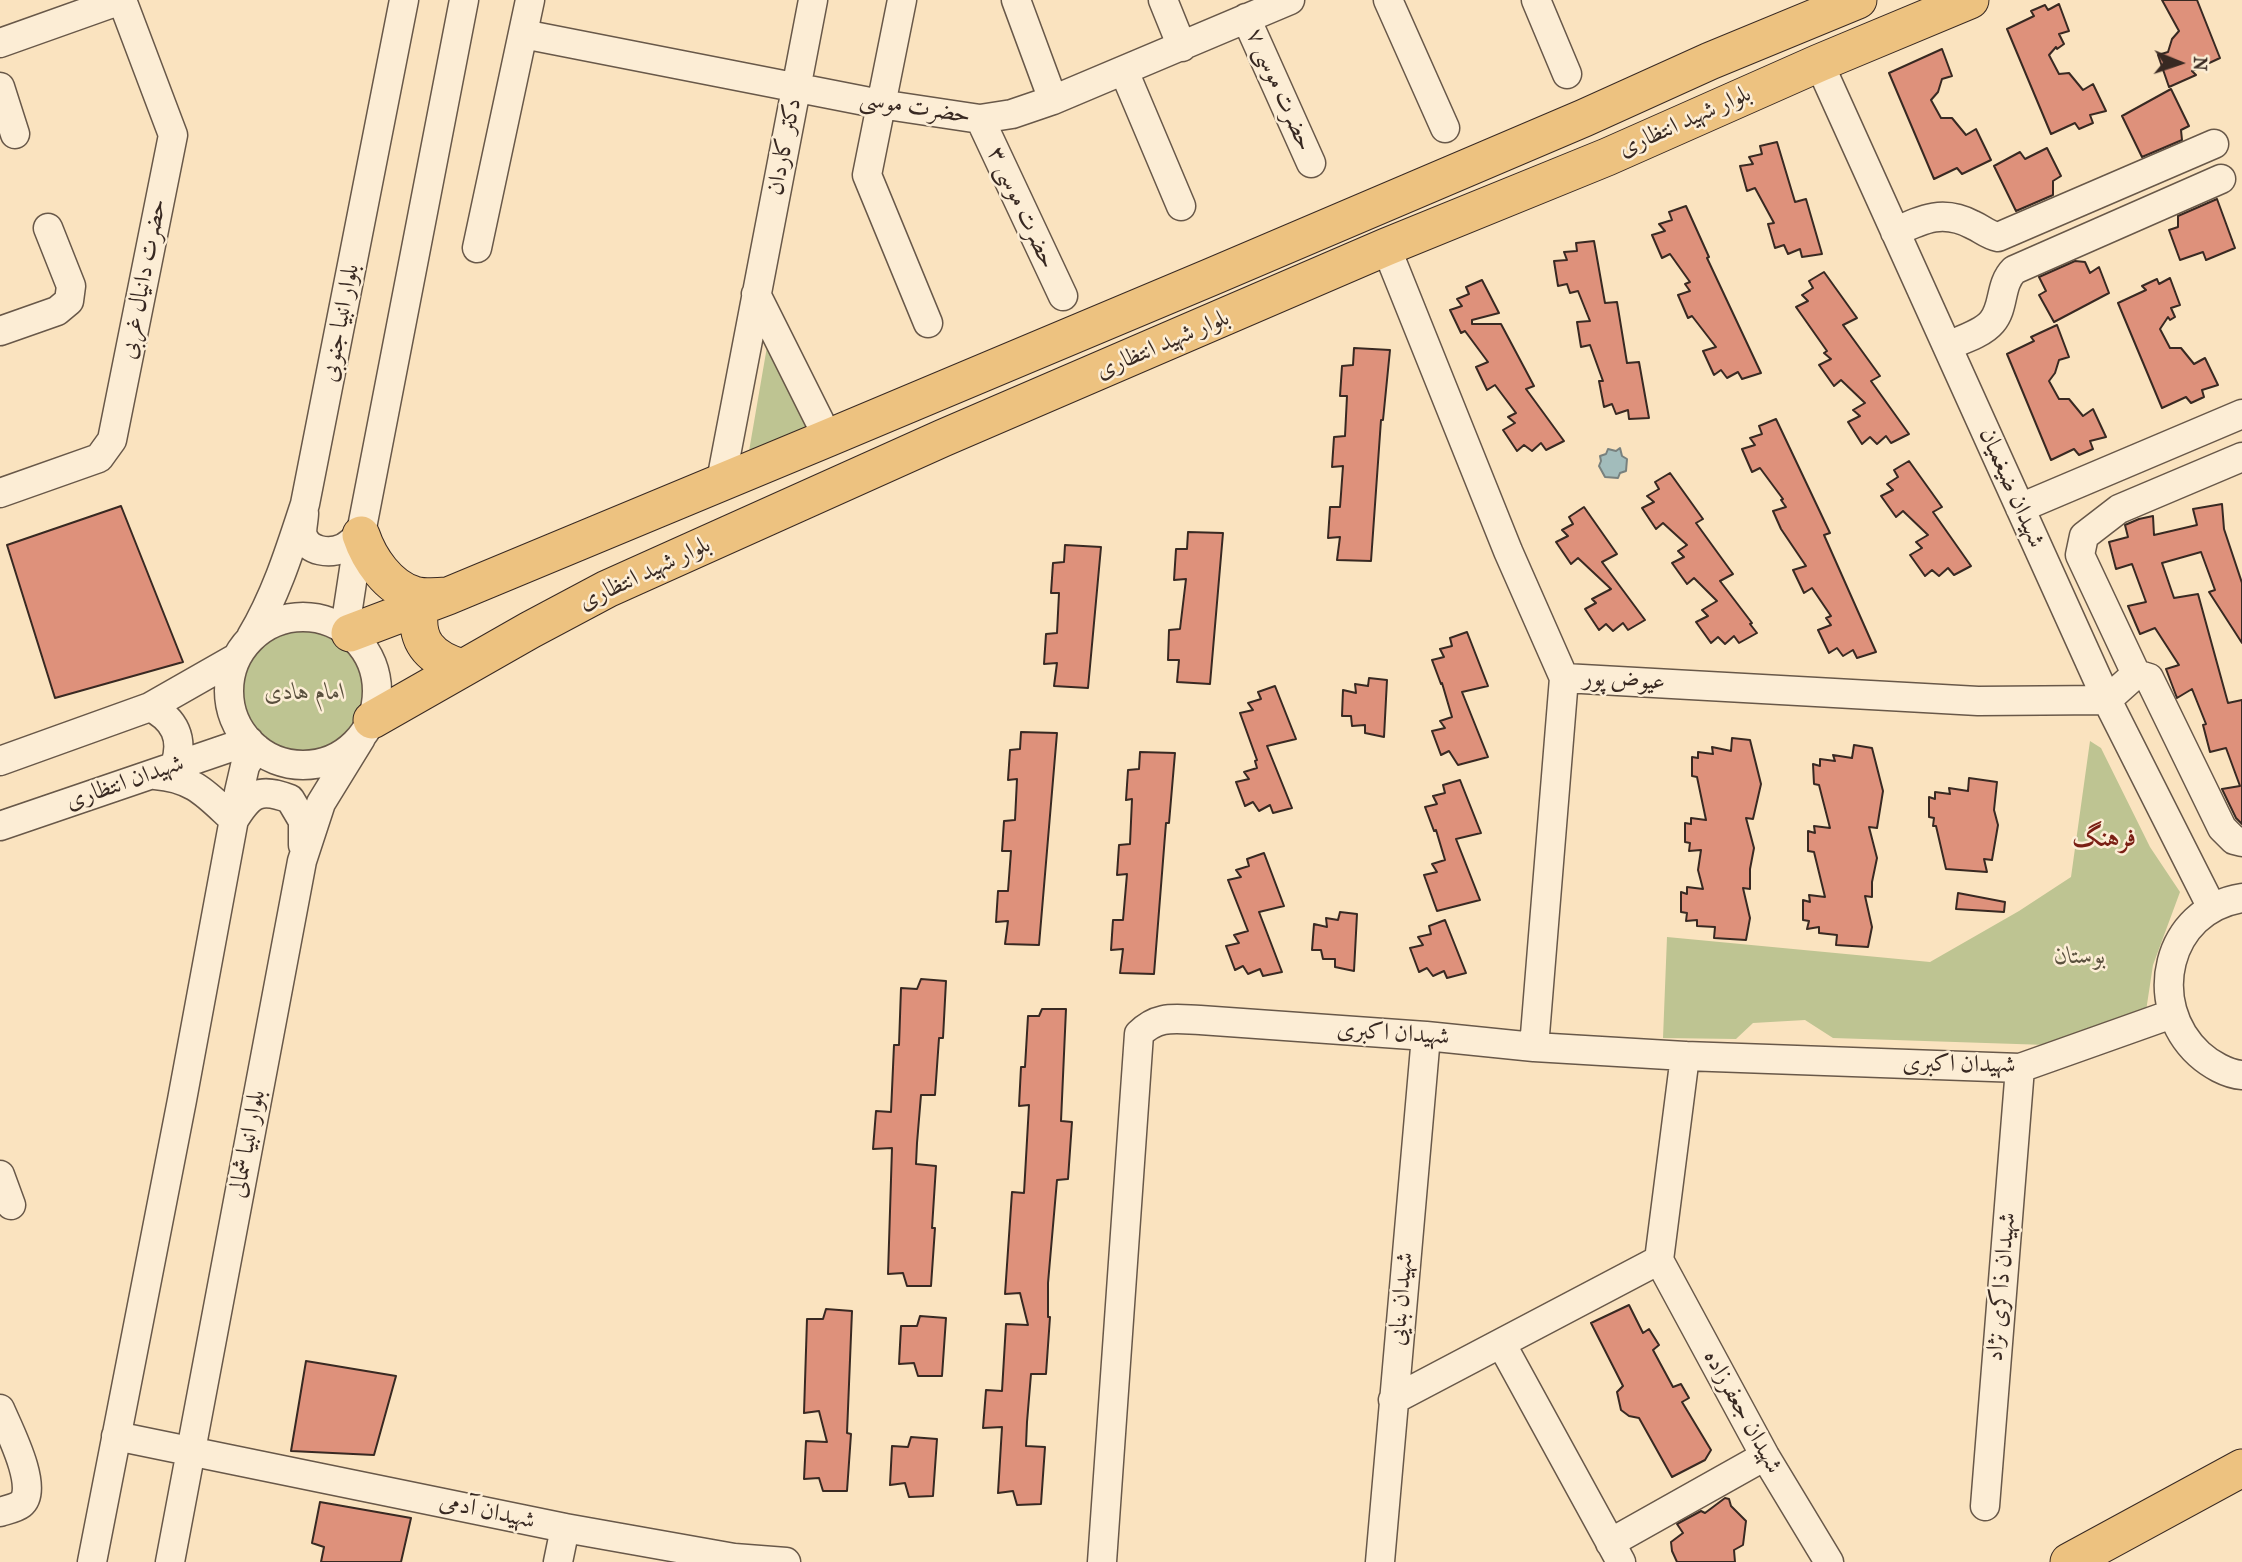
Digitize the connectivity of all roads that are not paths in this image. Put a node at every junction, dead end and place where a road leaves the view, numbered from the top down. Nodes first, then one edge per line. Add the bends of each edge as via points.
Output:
1 (122, 0) edge
2 (404, 0) edge
3 (464, 0) edge
4 (530, 0) edge
5 (813, 0) edge
6 (902, 0) edge
7 (1016, 0) edge
8 (1163, 0) edge
9 (1290, 0) edge
10 (1388, 0) edge
11 (1536, 0) edge
12 (1970, 0) edge
13 (1852, 1) edge
14 (1246, 18) junction
15 (523, 34) junction
16 (0, 43) edge
17 (1182, 47) junction
18 (1819, 63) junction
19 (1124, 71) junction
20 (1567, 74) dead end
21 (0, 87) edge
22 (796, 87) junction
23 (1053, 100) junction
24 (880, 104) junction
25 (980, 119) junction
26 (1445, 128) dead end
27 (15, 134) dead end
28 (2214, 144) dead end
29 (1311, 163) dead end
30 (2221, 179) dead end
31 (1181, 206) dead end
32 (48, 228) dead end
33 (1895, 232) junction
34 (1386, 247) junction
35 (477, 248) dead end
36 (756, 294) junction
37 (1063, 296) dead end
38 (928, 323) dead end
39 (0, 331) edge
40 (1947, 346) junction
41 (924, 397) junction
42 (2242, 414) edge
43 (828, 438) junction
44 (943, 438) junction
45 (2242, 457) edge
46 (721, 481) junction
47 (0, 493) edge
48 (305, 504) junction
49 (2020, 508) junction
50 (361, 535) junction
51 (434, 601) junction
52 (348, 631) junction
53 (244, 647) junction
54 (462, 668) junction
55 (2136, 674) junction
56 (1564, 678) junction
57 (2107, 700) junction
58 (150, 707) junction
59 (366, 729) junction
60 (253, 745) junction
61 (0, 761) edge
62 (165, 770) junction
63 (234, 820) junction
64 (0, 826) edge
65 (2242, 842) edge
66 (302, 861) junction
67 (2242, 898) edge
68 (2211, 908) junction
69 (2172, 1014) junction
70 (1426, 1036) junction
71 (1534, 1047) junction
72 (1685, 1056) junction
73 (2020, 1068) junction
74 (2242, 1075) edge
75 (0, 1175) edge
76 (11, 1205) dead end
77 (1659, 1260) junction
78 (1501, 1343) junction
79 (1393, 1400) junction
80 (0, 1409) edge
81 (116, 1436) junction
82 (190, 1450) junction
83 (1765, 1456) junction
84 (2242, 1468) edge
85 (1985, 1506) dead end
86 (11, 1508) edge
87 (565, 1528) junction
88 (1616, 1553) edge
89 (92, 1562) edge
90 (170, 1562) edge
91 (558, 1562) edge
92 (786, 1562) edge
93 (1102, 1562) edge
94 (1380, 1562) edge
95 (1829, 1562) edge
96 (2068, 1562) edge

1 - 16 street
1 - 47 street, حضرت دانیال غربی via 173,135 112,440 99,458
2 - 48 street, بلوار انبیا جنوبی
3 - 50 street
4 - 15 street
5 - 22 street, دکتر کاردان
6 - 24 street
7 - 23 street
8 - 17 street
9 - 14 street, حضرت موسی
10 - 26 street
11 - 20 street
12 - 18 main road, بلوار شهید انتظاری
13 - 41 main road, بلوار شهید انتظاری
14 - 17 street, حضرت موسی
14 - 29 street, حضرت موسی ۷
15 - 22 street, حضرت موسی
15 - 35 street
17 - 19 street, حضرت موسی
18 - 33 street, شهیدان ضیغمیان
18 - 34 main road, بلوار شهید انتظاری via 1607,157
19 - 23 street, حضرت موسی
19 - 31 street
21 - 27 street
22 - 24 street, حضرت موسی
22 - 36 street, دکتر کاردان
23 - 25 street, حضرت موسی
24 - 25 street, حضرت موسی
24 - 38 street via 867,175
25 - 37 street, حضرت موسی ۳
28 - 33 street via 1998,237 1944,216 1927,217
30 - 40 street via 2014,270 2004,285 1993,322
32 - 39 street via 71,286 69,301 57,311
33 - 40 street, شهیدان ضیغمیان
34 - 44 main road, بلوار شهید انتظاری
34 - 56 street, عیوض پور
36 - 43 street
36 - 46 street, دکتر کاردان
40 - 49 street, شهیدان ضیغمیان
41 - 43 main road, بلوار شهید انتظاری
41 - 44 main road
42 - 49 street
43 - 46 main road, بلوار شهید انتظاری
44 - 54 main road, بلوار شهید انتظاری via 607,589
45 - 55 street via 2119,509 2084,536 2080,555
46 - 51 main road, بلوار شهید انتظاری
48 - 50 street via 303,537 317,550 342,549
48 - 53 street, بلوار انبیا جنوبی via 275,591
49 - 57 street, شهیدان ضیغمیان
50 - 51 main road via 367,552 392,582 412,595
50 - 52 street
51 - 52 main road, بلوار شهید انتظاری
51 - 54 main road via 417,624 423,642 437,658
52 - 53 street via 313,617 291,617 270,624
52 - 59 street via 368,654 376,676 377,698
53 - 58 street
53 - 60 street via 228,689 234,720
54 - 59 main road, بلوار شهید انتظاری
55 - 57 street
55 - 65 street via 2149,678 2222,828
56 - 57 street, عیوض پور via 1979,701
56 - 71 street
57 - 68 street, شهیدان ضیغمیان
58 - 61 street
58 - 62 street via 170,720 176,730 179,754
59 - 60 street via 343,754 321,764 296,766 273,760
59 - 66 street, بلوار انبیا شمالی via 321,803
60 - 62 street, شهیدان انتظاری
60 - 63 street
62 - 63 street via 200,789
62 - 64 street, شهیدان انتظاری
63 - 66 street via 245,802 257,794 290,799 303,821
63 - 81 street
66 - 82 street, بلوار انبیا شمالی
67 - 68 street
68 - 69 street via 2188,928 2173,954 2167,984
69 - 73 street, شهیدان اکبری
69 - 74 street via 2186,1041 2208,1062
70 - 71 street, شهیدان اکبری
70 - 79 street, شهیدان بنایی
70 - 93 street, شهیدان اکبری via 1163,1019 1139,1034
71 - 72 street, شهیدان اکبری
72 - 73 street, شهیدان اکبری
72 - 77 street
73 - 85 street, شهیدان ذاکری نژاد
75 - 76 street
77 - 78 street
77 - 83 street, شهیدان جعفرزاده
78 - 79 street
78 - 88 street
79 - 94 street, شهیدان بنایی
80 - 86 street via 28,1479 29,1492
81 - 82 street, شهیدان آدمی
81 - 89 street
82 - 87 street, شهیدان آدمی
82 - 90 street, بلوار انبیا شمالی
83 - 88 street
83 - 95 street, شهیدان جعفرزاده
84 - 96 main road
87 - 91 street
87 - 92 street, شهیدان آدمی via 734,1558

